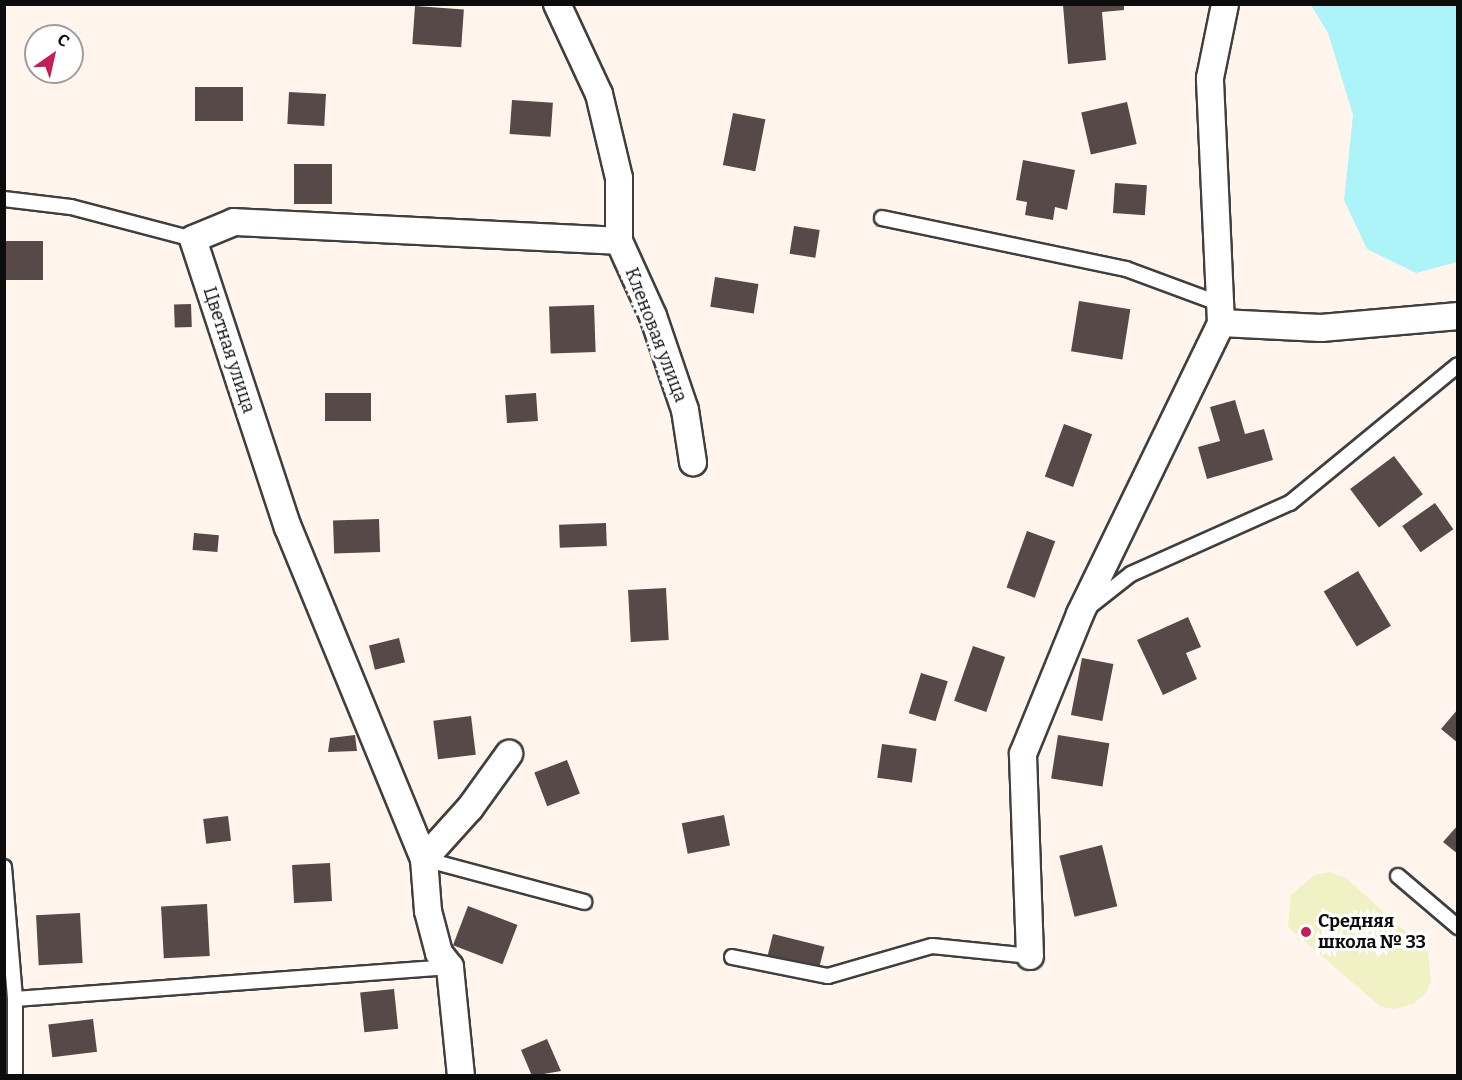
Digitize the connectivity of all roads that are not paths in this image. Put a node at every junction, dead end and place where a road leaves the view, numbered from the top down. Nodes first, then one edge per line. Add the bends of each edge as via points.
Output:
1 (557, 4) edge
2 (1225, 4) edge
3 (4, 199) edge
4 (882, 218) dead end
5 (193, 239) junction
6 (619, 241) junction
7 (1220, 313) junction
8 (1458, 316) edge
9 (1458, 365) edge
10 (693, 462) dead end
11 (1080, 614) junction
12 (509, 754) dead end
13 (424, 859) junction
14 (4, 867) edge
15 (1398, 876) dead end
16 (584, 902) dead end
17 (1458, 927) edge
18 (1030, 956) joint
19 (732, 957) dead end
20 (450, 967) junction
21 (15, 999) junction
22 (15, 1076) edge
23 (461, 1076) edge

1 - 6 street, Кленовая улица via 599,94 619,178
2 - 7 street via 1210,78
3 - 5 lane via 71,207
4 - 7 lane via 1126,270
5 - 6 street via 234,222
5 - 13 street, Цветная улица via 288,528
6 - 10 street, Кленовая улица via 653,316 682,399
7 - 8 street via 1322,328
7 - 11 street
9 - 11 lane via 1290,503 1131,574
11 - 18 street via 1023,754
12 - 13 street via 471,807
13 - 16 lane
13 - 20 street, Цветная улица via 429,911 439,953
14 - 21 lane
15 - 17 lane
18 - 19 lane via 932,946 828,976
20 - 21 lane
20 - 23 street, Цветная улица
21 - 22 lane

